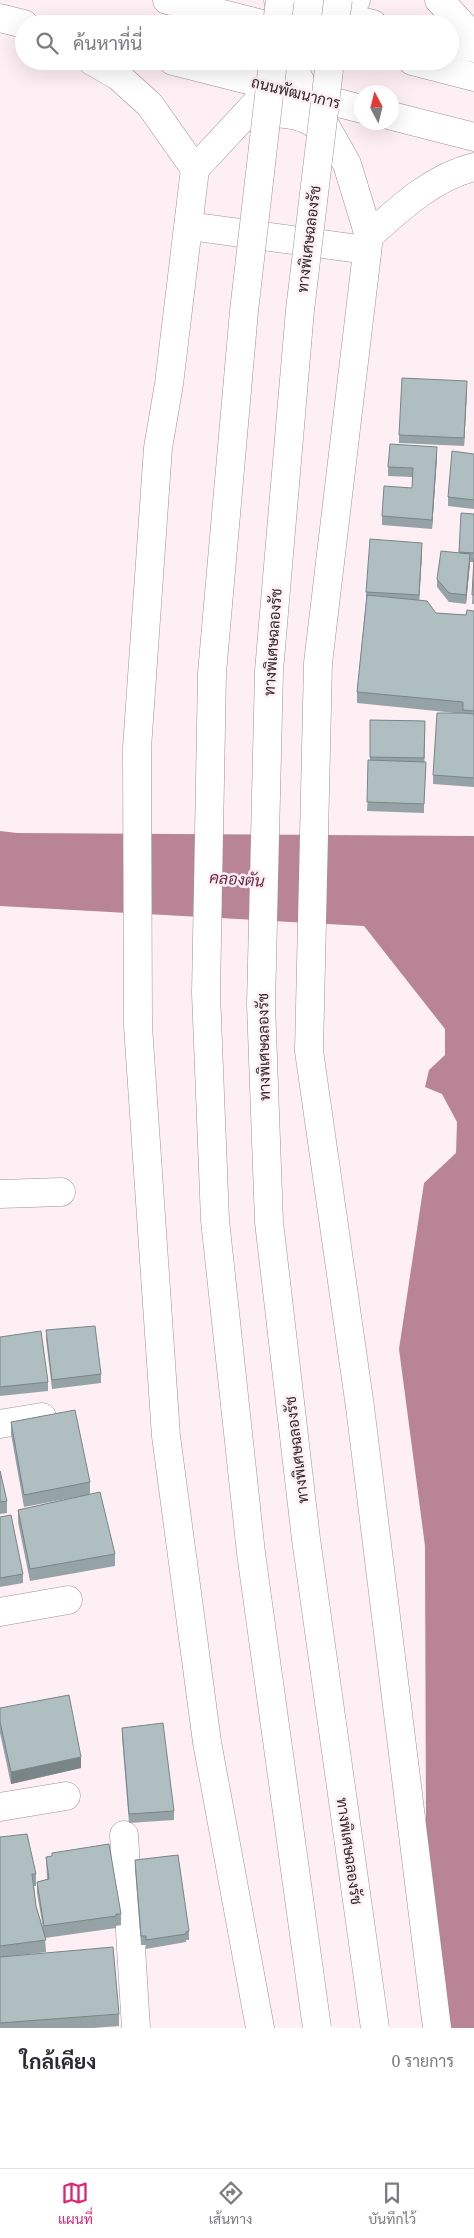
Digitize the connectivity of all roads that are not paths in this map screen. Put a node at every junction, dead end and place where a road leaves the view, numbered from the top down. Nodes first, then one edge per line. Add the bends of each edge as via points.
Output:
1 (167, 0) edge
2 (255, 0) edge
3 (279, 0) edge
4 (439, 0) edge
5 (341, 13) edge
6 (226, 15) edge
7 (263, 15) edge
8 (278, 15) edge
9 (453, 15) edge
10 (0, 18) edge
11 (459, 21) edge
12 (15, 22) edge
13 (474, 37) edge
14 (459, 44) edge
15 (474, 48) edge
16 (108, 70) edge
17 (282, 70) edge
18 (284, 70) edge
19 (287, 70) edge
20 (329, 70) edge
21 (447, 70) edge
22 (474, 77) edge
23 (308, 95) junction
24 (354, 106) edge
25 (399, 118) edge
26 (240, 120) junction
27 (330, 135) junction
28 (474, 137) edge
29 (474, 167) edge
30 (195, 169) junction
31 (189, 226) junction
32 (368, 243) junction
33 (61, 1192) dead end
34 (0, 1194) edge
35 (42, 1417) edge
36 (0, 1424) edge
37 (68, 1600) dead end
38 (0, 1612) edge
39 (66, 1796) dead end
40 (0, 1807) edge
41 (124, 1834) dead end
42 (436, 2017) edge
43 (136, 2028) edge
44 (260, 2028) edge
45 (317, 2028) edge
46 (375, 2028) edge

1 - 6 main road
2 - 7 main road
3 - 5 main road
3 - 8 main road, bridge
4 - 9 main road
10 - 12 main road
11 - 13 main road
14 - 15 main road
16 - 30 main road via 150,106
17 - 26 main road
18 - 45 main road, bridge via 244,311 212,674 206,993 215,1220 249,1533
19 - 23 main road
20 - 46 main road, ทางพิเศษฉลองรัช, bridge via 300,310 269,672 262,1004 269,1222 306,1539
21 - 22 main road
23 - 24 main road, ถนนพัฒนาการ
23 - 27 main road
25 - 28 main road
26 - 27 main road via 260,114 280,114 304,118
26 - 30 main road
27 - 32 main road via 347,164
29 - 32 main road via 453,172 402,207
30 - 31 main road
31 - 32 main road
31 - 44 main road via 158,448 137,748 138,1016 166,1436 207,1742
32 - 42 main road via 318,663 310,1051 360,1407
33 - 34 main road
35 - 36 main road
37 - 38 main road
39 - 40 main road
41 - 43 main road

